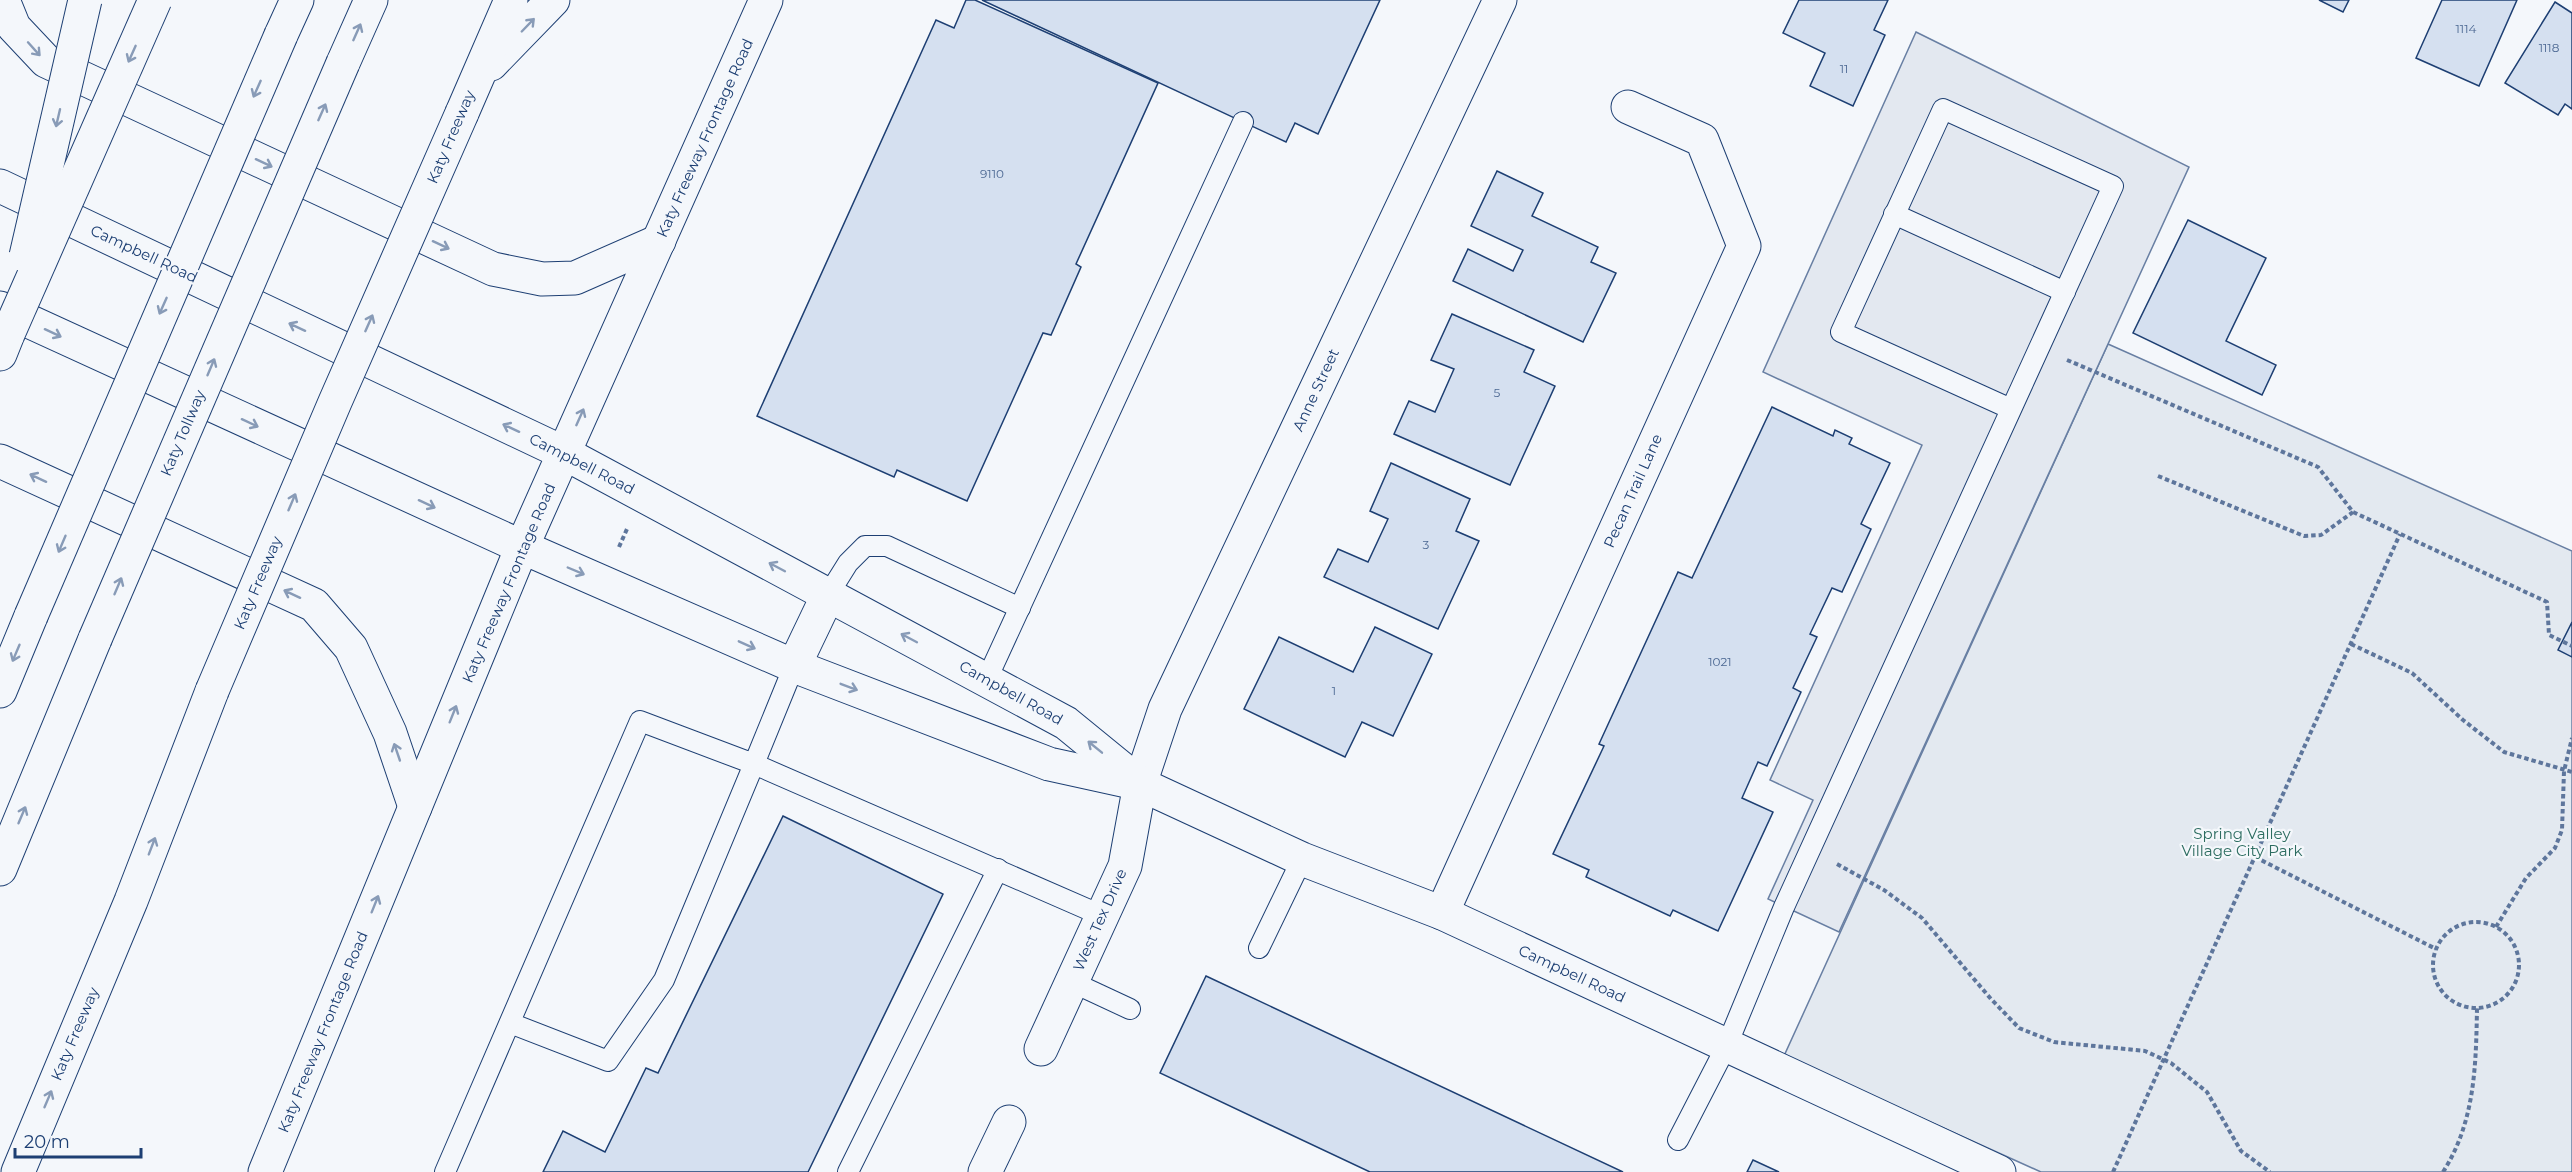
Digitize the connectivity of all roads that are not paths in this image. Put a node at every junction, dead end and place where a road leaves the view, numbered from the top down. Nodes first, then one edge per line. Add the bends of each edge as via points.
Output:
1 (3, 0) edge
2 (85, 0) edge
3 (155, 0) edge
4 (297, 0) edge
5 (371, 0) edge
6 (511, 0) edge
7 (552, 0) edge
8 (766, 0) edge
9 (1500, 0) edge
10 (475, 81) junction
11 (1628, 107) dead end
12 (1243, 122) dead end
13 (0, 186) edge
14 (1894, 214) junction
15 (659, 241) junction
16 (2065, 292) junction
17 (3, 332) edge
18 (2011, 409) junction
19 (564, 453) junction
20 (0, 461) edge
21 (522, 547) junction
22 (828, 595) junction
23 (1020, 608) junction
24 (794, 666) junction
25 (986, 681) junction
26 (0, 691) edge
27 (754, 764) junction
28 (1140, 784) junction
29 (415, 807) junction
30 (1302, 859) junction
31 (0, 869) edge
32 (998, 869) junction
33 (1442, 913) junction
34 (1103, 915) junction
35 (1259, 948) dead end
36 (1072, 982) junction
37 (1130, 1009) dead end
38 (510, 1023) junction
39 (1727, 1046) junction
40 (1041, 1049) dead end
41 (1009, 1122) dead end
42 (1678, 1140) dead end
43 (18, 1172) edge
44 (265, 1172) edge
45 (445, 1172) edge
46 (848, 1172) edge
47 (985, 1172) edge
48 (2000, 1172) edge

1 -> 15 main road via 14,27 45,62 493,269 542,279 574,278
2 -> 17 main road, bridge
3 -> 17 main road, bridge
4 -> 26 main road, bridge
31 -> 5 main road, Katy Tollway, bridge
6 - 10 main road, Katy Freeway
10 -> 7 main road
8 - 15 main road, Katy Freeway Frontage Road
9 - 28 main road, Anne Street via 1170,698
43 -> 10 main road, Katy Freeway, bridge via 131,901 212,691
11 - 33 main road, Pecan Trail Lane via 1702,140 1744,246
12 - 23 lane
19 -> 13 main road, Campbell Road
14 - 16 lane
14 - 16 lane via 1943,109 1975,123 2113,186
14 - 18 lane via 1841,332
19 -> 15 main road, Katy Freeway Frontage Road
16 - 18 lane
17 -> 21 main road, Campbell Road
18 - 39 lane via 1810,849
19 - 21 main road, Katy Freeway Frontage Road
22 -> 19 main road, Campbell Road
29 -> 20 main road via 390,733 351,648 315,604
21 -> 24 main road, Campbell Road
29 -> 21 main road, Katy Freeway Frontage Road
22 - 23 lane via 848,563 865,546 887,546
22 - 24 main road
25 -> 22 main road, Campbell Road
23 - 25 lane
24 - 27 lane
24 -> 28 main road, Campbell Road via 1049,765
28 -> 25 main road, Campbell Road via 1066,723
27 - 32 lane
27 - 38 lane via 664,980 608,1061
27 - 38 lane via 640,721
28 - 30 main road, Campbell Road
28 - 34 main road, West Tex Drive via 1125,866
44 -> 29 main road, Katy Freeway Frontage Road
30 - 33 main road, Campbell Road
30 - 35 lane
32 - 34 lane
32 - 46 lane
33 - 39 main road, Campbell Road
34 - 36 main road, West Tex Drive
36 - 37 lane
36 - 40 main road, West Tex Drive
38 - 45 lane
39 - 42 lane
39 - 48 main road, Campbell Road
41 - 47 main road

